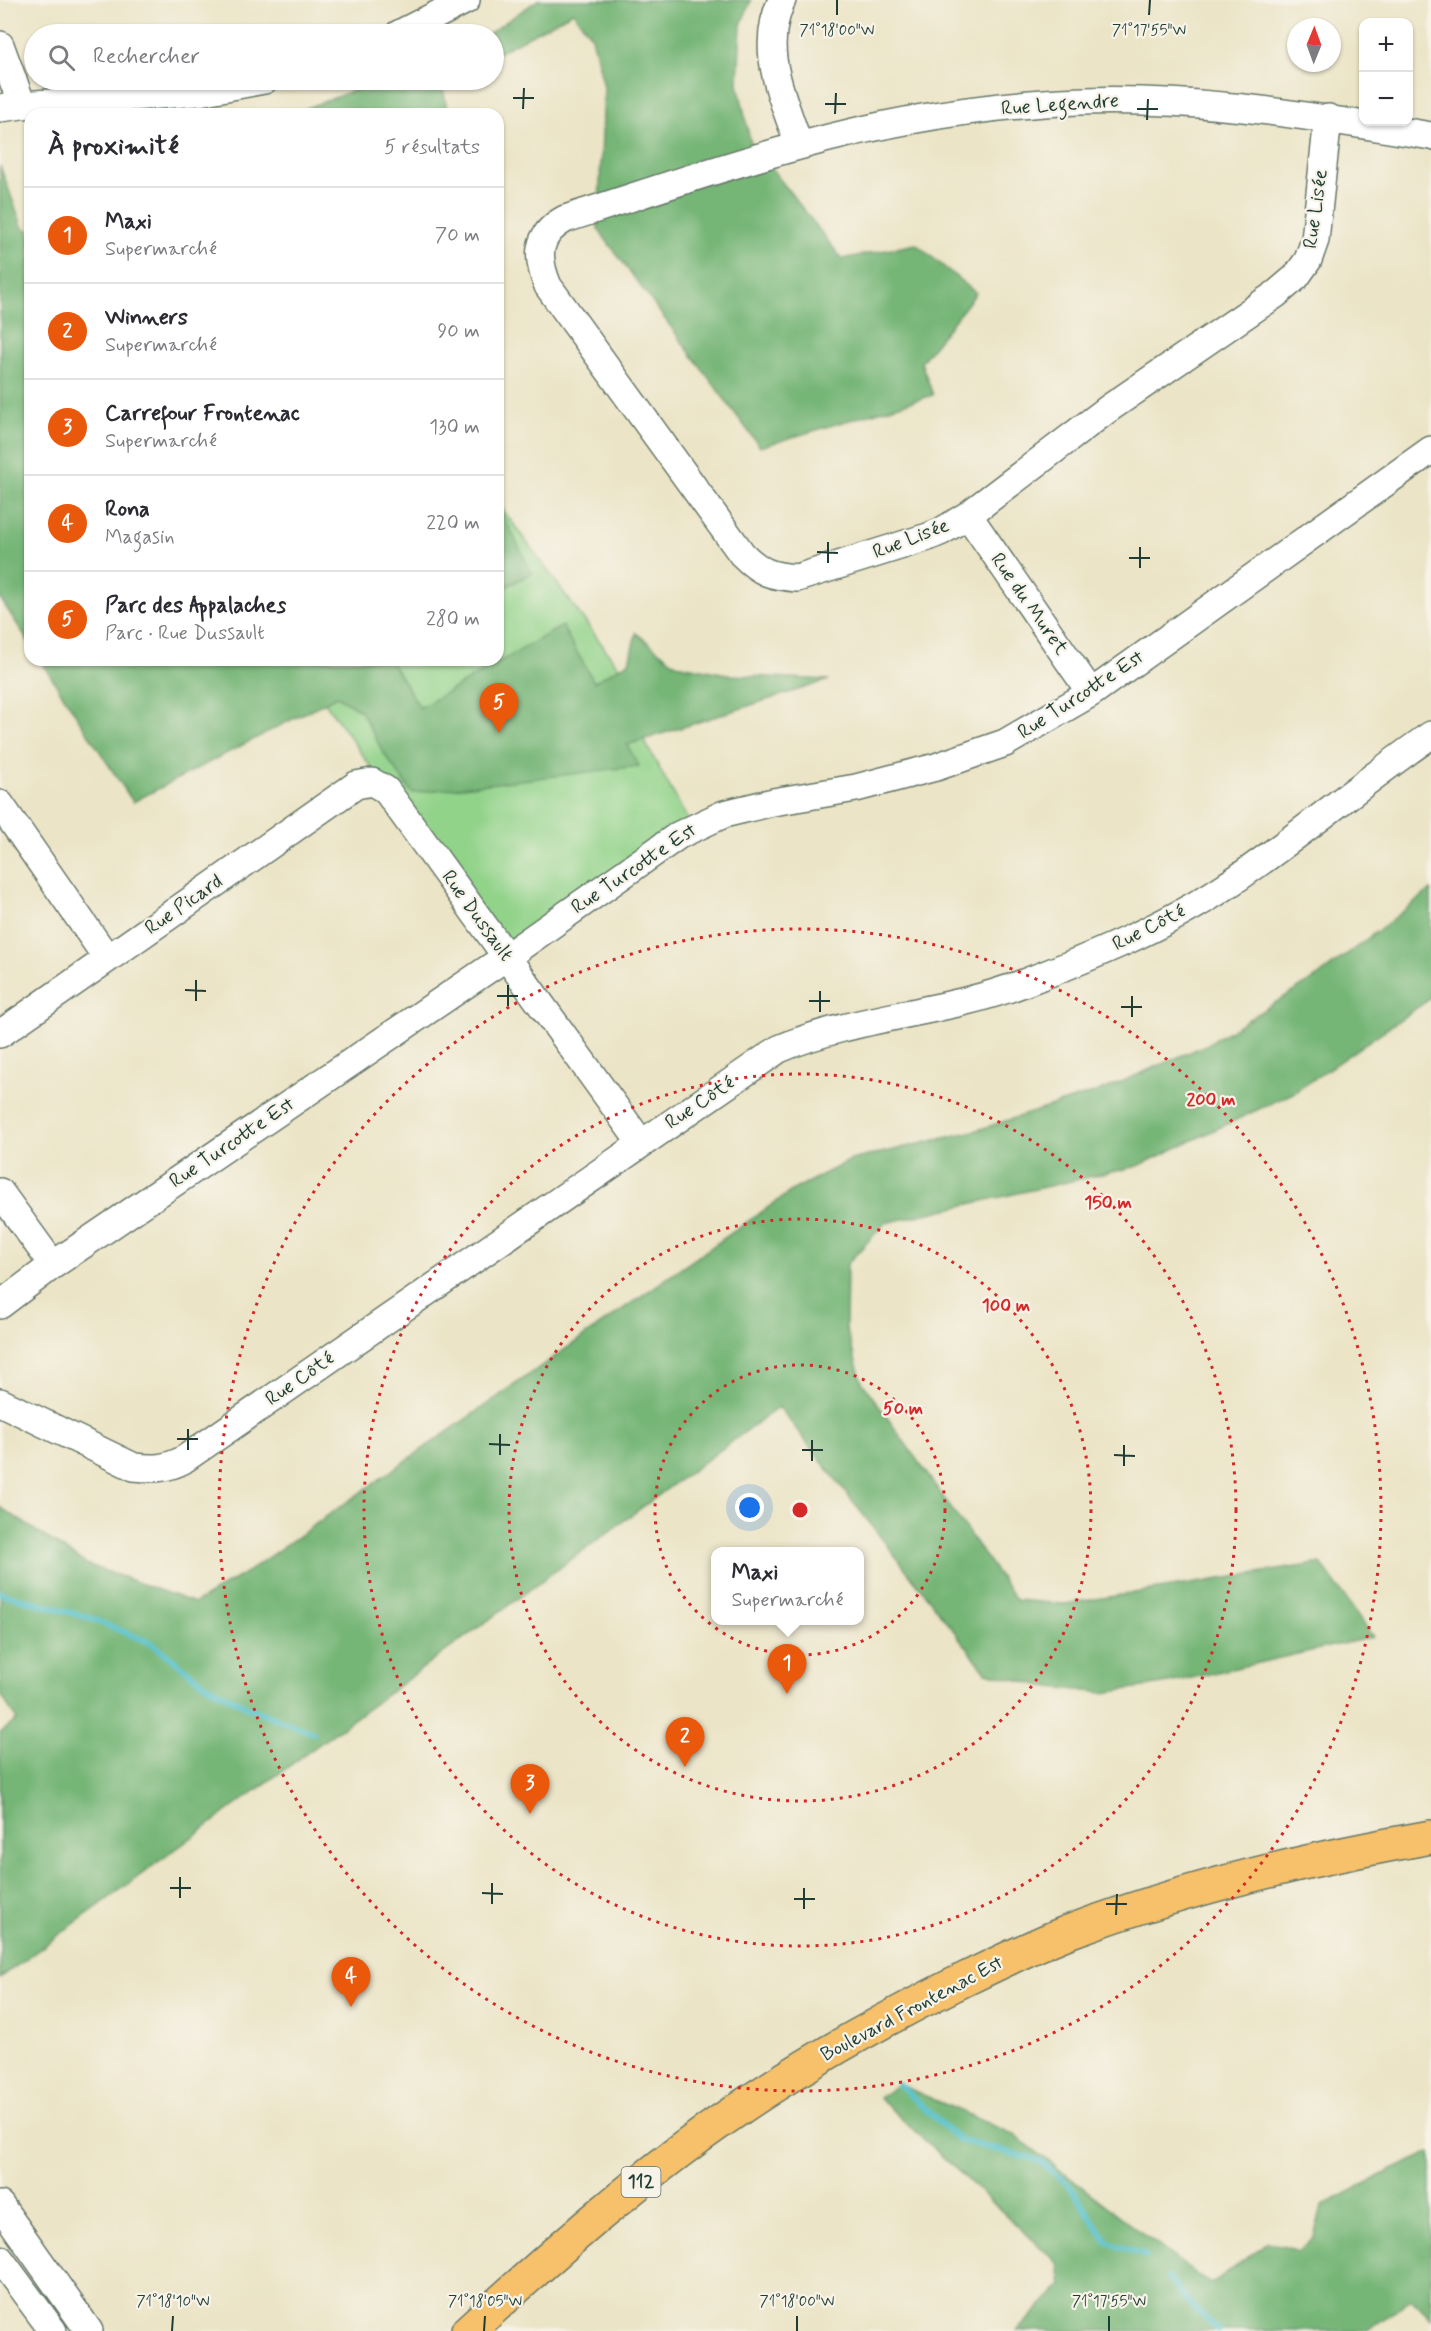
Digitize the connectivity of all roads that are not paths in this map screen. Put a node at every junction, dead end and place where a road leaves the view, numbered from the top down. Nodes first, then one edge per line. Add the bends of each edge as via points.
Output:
1 (466, 0) edge
2 (782, 0) edge
3 (419, 24) edge
4 (0, 45) edge
5 (210, 90) edge
6 (11, 107) edge
7 (1328, 118) junction
8 (1431, 136) edge
9 (799, 146) junction
10 (542, 242) joint
11 (1431, 450) edge
12 (968, 515) junction
13 (1090, 693) junction
14 (1431, 735) edge
15 (372, 782) joint
16 (0, 804) edge
17 (506, 957) junction
18 (107, 958) junction
19 (0, 1034) edge
20 (641, 1143) junction
21 (0, 1192) edge
22 (53, 1265) junction
23 (0, 1305) edge
24 (0, 1402) edge
25 (1431, 1837) edge
26 (0, 2205) edge
27 (0, 2259) edge
28 (72, 2304) junction
29 (48, 2329) edge
30 (89, 2331) edge
31 (468, 2331) edge

1 - 3 street
2 - 9 street via 771,40 772,62
4 - 6 street
5 - 6 street
7 - 8 street, Rue Legendre
7 - 9 street, Rue Legendre via 1182,102 1043,103 898,122
7 - 12 street, Rue Lisée via 1315,240 1296,278 1108,409
9 - 10 street, Rue Legendre via 565,219 551,227
10 - 12 street, Rue Lisée via 541,261 548,286 756,568 775,577 797,578 928,537
11 - 13 street, Rue Turcotte Est
12 - 13 street, Rue du Muret
13 - 17 street, Rue Turcotte Est via 1005,743 936,767 856,788 724,814 679,835
14 - 20 street, Rue Côté via 1225,887 1155,927 1018,985 788,1045
15 - 17 street, Rue Dussault via 386,790
15 - 18 street, Rue Picard via 356,785
16 - 18 street
17 - 20 street, Rue Dussault
17 - 22 street, Rue Turcotte Est
18 - 19 street, Rue Picard
20 - 24 street, Rue Côté via 170,1467 135,1467
21 - 22 street
22 - 23 street, Rue Turcotte Est
25 - 31 main road, Boulevard Frontenac Est / 112 via 1321,1857 1132,1909 992,1965 907,2008 828,2052 720,2123 613,2204
26 - 28 street
27 - 29 street
28 - 29 street
28 - 30 street

